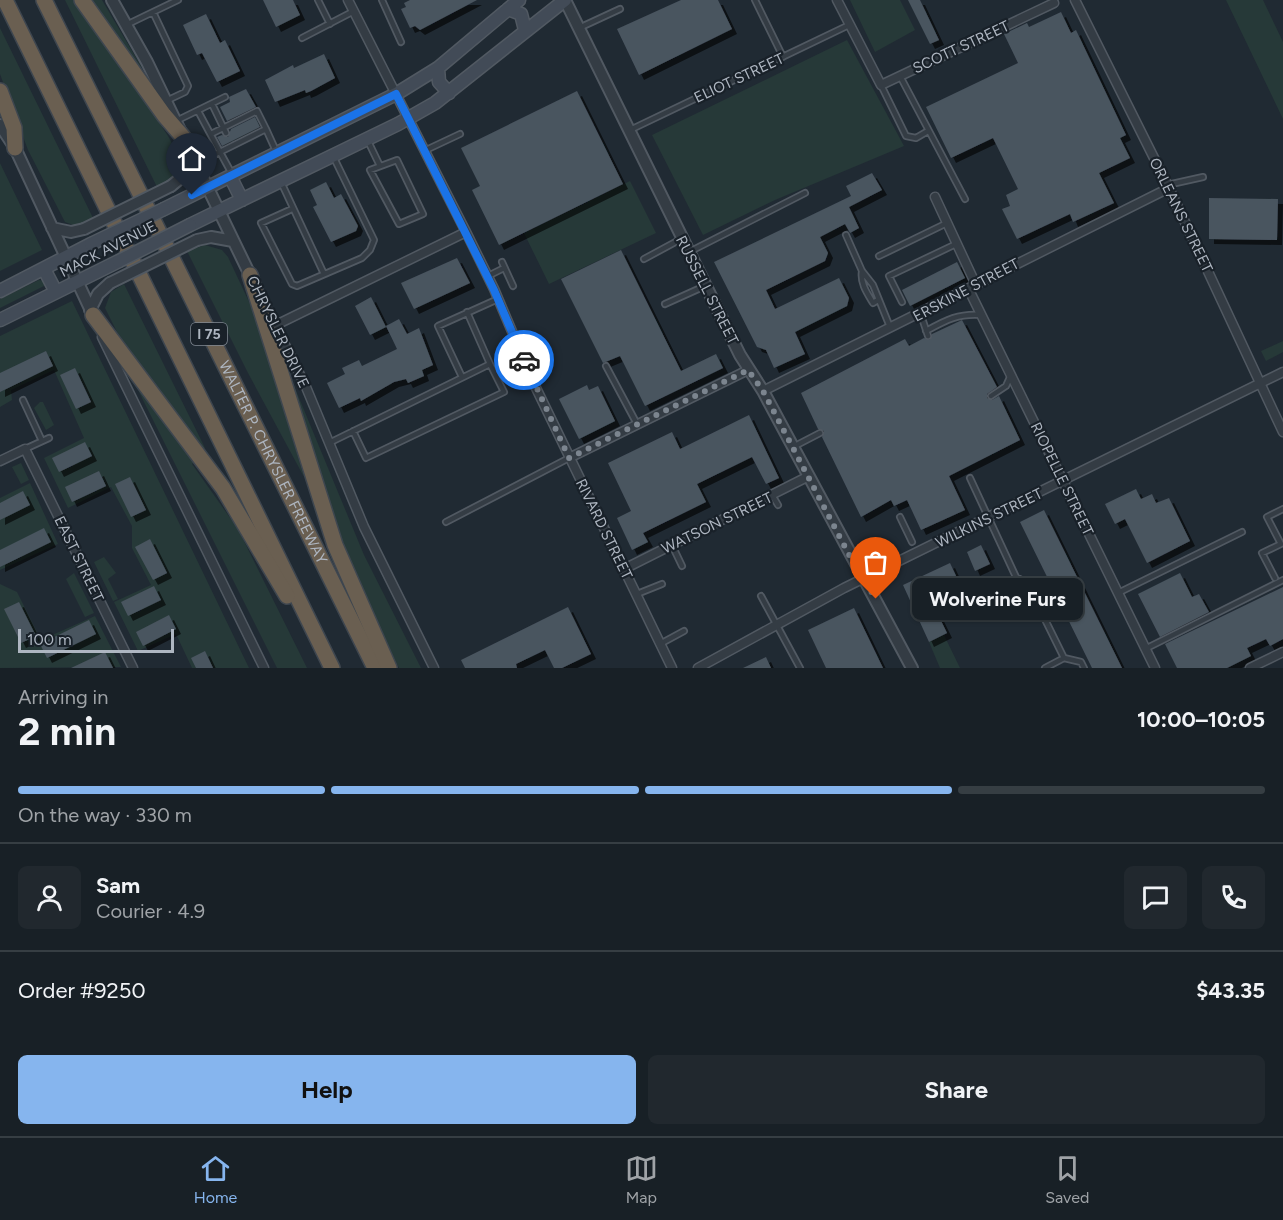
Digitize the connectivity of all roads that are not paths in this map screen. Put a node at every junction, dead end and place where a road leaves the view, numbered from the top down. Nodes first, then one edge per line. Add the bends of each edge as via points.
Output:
1 (5, 0) edge
2 (44, 0) edge
3 (82, 0) edge
4 (111, 0) edge
5 (178, 0) edge
6 (318, 0) edge
7 (348, 0) edge
8 (382, 0) edge
9 (519, 0) edge
10 (565, 0) edge
11 (755, 0) edge
12 (837, 0) edge
13 (1075, 0) edge
14 (1054, 3) dead end
15 (508, 9) junction
16 (620, 9) dead end
17 (354, 11) junction
18 (153, 12) junction
19 (330, 24) junction
20 (126, 25) junction
21 (850, 25) junction
22 (578, 29) junction
23 (525, 30) junction
24 (302, 38) dead end
25 (401, 42) dead end
26 (783, 57) junction
27 (438, 68) junction
28 (900, 76) junction
29 (881, 85) junction
30 (0, 91) edge
31 (449, 93) junction
32 (396, 94) junction
33 (225, 97) dead end
34 (166, 101) junction
35 (212, 104) junction
36 (198, 111) junction
37 (409, 118) junction
38 (175, 121) junction
39 (0, 125) edge
40 (266, 129) junction
41 (224, 130) junction
42 (928, 131) junction
43 (627, 132) junction
44 (210, 134) junction
45 (459, 134) dead end
46 (183, 137) junction
47 (367, 139) junction
48 (15, 148) junction
49 (426, 150) junction
50 (220, 152) junction
51 (277, 153) junction
52 (332, 156) junction
53 (193, 161) junction
54 (380, 166) junction
55 (231, 176) junction
56 (1203, 177) dead end
57 (281, 182) junction
58 (1168, 187) junction
59 (207, 188) junction
60 (805, 194) dead end
61 (935, 197) dead end
62 (964, 199) dead end
63 (242, 200) junction
64 (292, 209) junction
65 (218, 211) junction
66 (947, 223) junction
67 (52, 228) junction
68 (466, 232) junction
69 (846, 235) dead end
70 (681, 239) junction
71 (233, 241) junction
72 (956, 244) junction
73 (688, 252) junction
74 (879, 256) dead end
75 (65, 259) junction
76 (644, 259) dead end
77 (501, 262) dead end
78 (504, 268) junction
79 (44, 269) junction
80 (862, 272) junction
81 (324, 274) junction
82 (250, 275) junction
83 (488, 276) junction
84 (77, 282) junction
85 (513, 286) dead end
86 (705, 286) junction
87 (972, 287) junction
88 (0, 291) edge
89 (56, 292) junction
90 (498, 299) junction
91 (878, 300) junction
92 (902, 302) dead end
93 (665, 304) dead end
94 (467, 312) junction
95 (91, 313) junction
96 (921, 315) junction
97 (982, 315) junction
98 (0, 320) edge
99 (276, 325) junction
100 (891, 330) junction
101 (490, 364) junction
102 (606, 366) dead end
103 (748, 370) junction
104 (1283, 372) edge
105 (1011, 375) junction
106 (462, 377) junction
107 (1260, 384) junction
108 (763, 391) junction
109 (991, 396) dead end
110 (23, 400) dead end
111 (637, 425) junction
112 (353, 431) junction
113 (1283, 432) edge
114 (820, 433) dead end
115 (49, 438) dead end
116 (42, 441) junction
117 (329, 443) junction
118 (793, 447) junction
119 (25, 449) junction
120 (569, 458) junction
121 (0, 461) edge
122 (809, 476) junction
123 (970, 478) dead end
124 (1063, 482) junction
125 (772, 495) junction
126 (778, 505) dead end
127 (1283, 509) edge
128 (900, 516) dead end
129 (989, 518) junction
130 (446, 522) dead end
131 (1242, 532) dead end
132 (912, 542) dead end
133 (672, 545) junction
134 (682, 566) dead end
135 (624, 569) junction
136 (864, 578) junction
137 (1275, 578) dead end
138 (1283, 580) edge
139 (662, 584) dead end
140 (1118, 593) junction
141 (636, 594) junction
142 (760, 596) dead end
143 (777, 624) junction
144 (684, 631) dead end
145 (660, 644) junction
146 (1145, 649) junction
147 (1283, 652) edge
148 (1064, 658) junction
149 (133, 668) edge
150 (264, 668) edge
151 (330, 668) edge
152 (375, 668) edge
153 (389, 668) edge
154 (434, 668) edge
155 (672, 668) edge
156 (698, 668) edge
157 (801, 668) edge
158 (912, 668) edge
159 (1045, 668) edge
160 (1084, 668) edge
161 (1155, 668) edge
162 (1250, 668) edge

1 - 151 highway, I 75
2 - 152 highway, WALTER P. CHRYSLER FREEWAY / I 75
3 - 46 highway
4 - 20 street, CHRYSLER DRIVE
5 - 18 lane
6 - 19 lane
7 - 17 street, RIVARD STREET
8 - 25 lane
9 - 15 main road, MACK AVENUE
10 - 22 street, RUSSELL STREET
10 - 23 main road, MACK AVENUE
11 - 26 lane
12 - 21 street
13 - 58 street, ORLEANS STREET
14 - 28 street, SCOTT STREET
15 - 23 main road via 521,14
15 - 27 main road, MACK AVENUE
16 - 22 lane
17 - 19 lane
17 - 32 street, RIVARD STREET
18 - 20 lane
18 - 34 lane via 188,86 185,92
19 - 24 lane
20 - 34 street, CHRYSLER DRIVE
21 - 26 lane, ELIOT STREET
21 - 29 street
22 - 43 street, RUSSELL STREET
23 - 31 main road, MACK AVENUE
26 - 43 lane, ELIOT STREET
27 - 31 main road via 439,82
27 - 32 main road, MACK AVENUE
28 - 29 street, SCOTT STREET
28 - 42 lane
29 - 42 lane via 906,136 916,138
30 - 48 highway via 14,128
31 - 37 main road, MACK AVENUE
32 - 37 street, RIVARD STREET
32 - 51 main road, MACK AVENUE
33 - 35 lane
34 - 38 street, CHRYSLER DRIVE
35 - 36 lane
35 - 41 lane
36 - 38 lane
36 - 44 lane
37 - 47 main road, MACK AVENUE
37 - 49 street, RIVARD STREET
38 - 46 street, CHRYSLER DRIVE
39 - 48 street
40 - 41 lane via 257,111
40 - 50 lane
40 - 51 lane
41 - 44 lane
42 - 62 lane
43 - 70 street, RUSSELL STREET
44 - 50 lane
45 - 49 lane
46 - 53 street, CHRYSLER DRIVE
47 - 52 main road, MACK AVENUE
47 - 54 lane
48 - 67 street
49 - 68 street, RIVARD STREET
50 - 53 lane
50 - 55 lane
51 - 55 main road, MACK AVENUE
52 - 57 main road, MACK AVENUE
52 - 81 lane via 374,240 362,258
53 - 59 street, CHRYSLER DRIVE
53 - 67 street, bridge via 171,186 84,229 71,232
54 - 54 lane via 370,170 399,224 423,214 397,160
55 - 59 main road, MACK AVENUE
55 - 63 main road
56 - 58 lane
57 - 63 main road, MACK AVENUE
57 - 64 lane
58 - 87 street, ERSKINE STREET
58 - 107 street, ORLEANS STREET
59 - 65 street, CHRYSLER DRIVE
59 - 75 main road, MACK AVENUE, bridge
60 - 73 lane
61 - 66 street, RIOPELLE STREET
63 - 65 main road, MACK AVENUE
64 - 81 lane
64 - 81 lane via 261,223 292,284 297,286
65 - 71 street, CHRYSLER DRIVE
65 - 84 main road, MACK AVENUE, bridge
66 - 72 street, RIOPELLE STREET
66 - 74 lane
67 - 75 street
68 - 83 street, RIVARD STREET
68 - 99 street
69 - 80 lane
70 - 73 street, RUSSELL STREET
70 - 76 lane
71 - 82 street, CHRYSLER DRIVE
71 - 95 street, bridge via 211,237 197,240 110,283 98,294
72 - 87 street, RIOPELLE STREET
72 - 92 lane via 889,276
73 - 86 street, RUSSELL STREET
75 - 79 main road, MACK AVENUE
75 - 84 street
77 - 78 lane
78 - 83 lane
78 - 85 lane
79 - 88 main road, MACK AVENUE
79 - 89 main road
80 - 91 lane via 868,275
80 - 91 lane via 861,279 873,303
82 - 99 street, CHRYSLER DRIVE
82 - 153 highway via 335,545
83 - 90 street, RIVARD STREET
84 - 89 main road, MACK AVENUE
84 - 95 street
86 - 93 lane
86 - 103 street, RUSSELL STREET
87 - 96 street, ERSKINE STREET
87 - 97 street, RIOPELLE STREET
89 - 98 main road, MACK AVENUE
90 - 94 lane
90 - 120 street, RIVARD STREET
91 - 100 lane
94 - 101 lane
94 - 106 lane via 438,326
95 - 150 street
95 - 151 highway via 223,488
96 - 97 lane via 927,333 954,316
96 - 100 street, ERSKINE STREET
97 - 105 street, RIOPELLE STREET
99 - 117 street, CHRYSLER DRIVE
100 - 108 street, ERSKINE STREET
101 - 106 lane
101 - 112 lane via 504,392 366,458
102 - 111 lane
103 - 108 street, RUSSELL STREET
103 - 111 street
104 - 107 street, WILKINS STREET
105 - 109 lane via 1006,386
105 - 124 street, RIOPELLE STREET
106 - 112 lane
107 - 113 street, ORLEANS STREET
107 - 124 street, WILKINS STREET
108 - 118 street, RUSSELL STREET
110 - 116 lane
111 - 120 street
112 - 117 lane
114 - 118 lane
115 - 116 lane
116 - 119 lane
117 - 154 street, CHRYSLER DRIVE via 364,527
118 - 122 street, RUSSELL STREET
119 - 121 street
119 - 149 street, EAST STREET
120 - 130 lane
120 - 135 street, RIVARD STREET
122 - 125 street, WATSON STREET
122 - 136 street, RUSSELL STREET
123 - 129 lane
124 - 129 street, WILKINS STREET
124 - 140 street, RIOPELLE STREET
125 - 126 lane
125 - 133 street, WATSON STREET
127 - 137 lane via 1268,516 1281,544 1262,553
128 - 132 lane
129 - 136 street, WILKINS STREET
129 - 148 lane via 1016,577 1027,583
131 - 140 lane
133 - 134 lane
133 - 135 street, WATSON STREET
135 - 141 street, RIVARD STREET
136 - 143 street, WILKINS STREET
136 - 158 street, RUSSELL STREET
138 - 146 lane
139 - 141 lane
140 - 146 street, RIOPELLE STREET
141 - 145 street, RIVARD STREET
142 - 143 lane
143 - 156 street, WILKINS STREET
143 - 157 lane
144 - 145 lane
145 - 155 street, RIVARD STREET
146 - 161 street, RIOPELLE STREET
147 - 162 street
148 - 159 lane
148 - 160 lane via 1081,662

